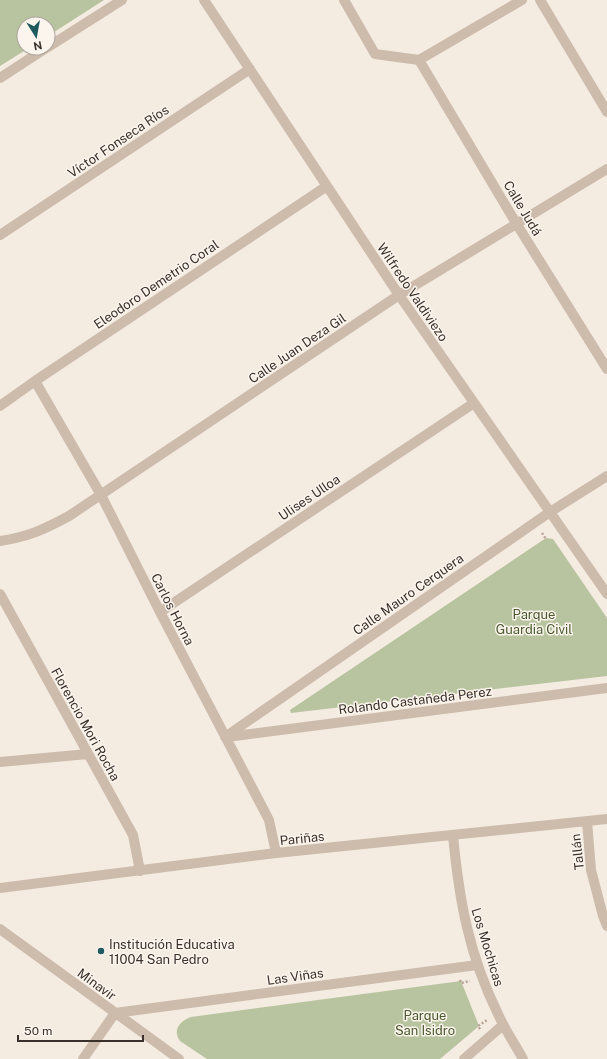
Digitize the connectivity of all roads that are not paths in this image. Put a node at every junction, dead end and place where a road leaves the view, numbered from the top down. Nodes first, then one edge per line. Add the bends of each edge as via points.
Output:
1 (122, 0) edge
2 (204, 0) edge
3 (344, 0) edge
4 (522, 0) edge
5 (540, 0) edge
6 (56, 42) edge
7 (34, 56) edge
8 (419, 60) junction
9 (250, 69) junction
10 (0, 78) edge
11 (607, 112) edge
12 (607, 169) edge
13 (327, 186) junction
14 (516, 223) junction
15 (0, 235) edge
16 (399, 295) junction
17 (607, 369) edge
18 (35, 381) junction
19 (474, 403) junction
20 (0, 406) edge
21 (607, 476) edge
22 (101, 496) junction
23 (550, 512) junction
24 (0, 541) edge
25 (0, 594) edge
26 (607, 594) edge
27 (160, 612) junction
28 (607, 688) edge
29 (225, 737) junction
30 (88, 754) junction
31 (0, 762) edge
32 (607, 819) edge
33 (587, 821) junction
34 (453, 835) junction
35 (276, 854) junction
36 (140, 871) junction
37 (0, 888) edge
38 (607, 926) edge
39 (0, 929) edge
40 (477, 965) junction
41 (115, 1013) junction
42 (503, 1025) junction
43 (83, 1059) edge
44 (179, 1059) edge
45 (464, 1059) edge
46 (523, 1059) edge

1 - 6 street
2 - 9 street, Wilfredo Valdiviezo
3 - 8 street via 375,54
4 - 8 street
5 - 11 street
7 - 10 street
8 - 14 street, Calle Judá
9 - 13 street, Wilfredo Valdiviezo
9 - 15 street, Víctor Fonseca Ríos
12 - 14 street, Calle Juan Deza Gil
13 - 16 street, Wilfredo Valdiviezo
13 - 18 street, Eleodoro Demetrio Coral
14 - 16 street, Calle Juan Deza Gil
14 - 17 street, Calle Judá
16 - 19 street, Wilfredo Valdiviezo
16 - 22 street, Calle Juan Deza Gil
18 - 20 street, Eleodoro Demetrio Coral
18 - 22 street, Carlos Horna
19 - 23 street, Wilfredo Valdiviezo
19 - 27 street, Ulises Ulloa
21 - 23 street, Calle Mauro Cerquera
22 - 24 street, Calle Juan Deza Gil via 43,530 21,538
22 - 27 street, Carlos Horna
23 - 26 street, Wilfredo Valdiviezo
23 - 29 street, Calle Mauro Cerquera
25 - 30 street, Florencio Mori Rocha
27 - 29 street, Carlos Horna
28 - 29 street, Rolando Castañeda Perez
29 - 35 street, Carlos Horna via 269,820
30 - 31 street
30 - 36 street, Florencio Mori Rocha via 133,835
32 - 33 street, Pariñas
33 - 34 street, Pariñas
33 - 38 street, Tallán via 591,870
34 - 35 street, Pariñas
34 - 40 street, Los Mochicas via 457,879
35 - 36 street, Pariñas
36 - 37 street, Pariñas
39 - 41 street, Minavir
40 - 41 street, Las Viñas
40 - 42 street, Los Mochicas
41 - 43 street
41 - 44 street, Minavir
42 - 45 street
42 - 46 street, Los Mochicas

